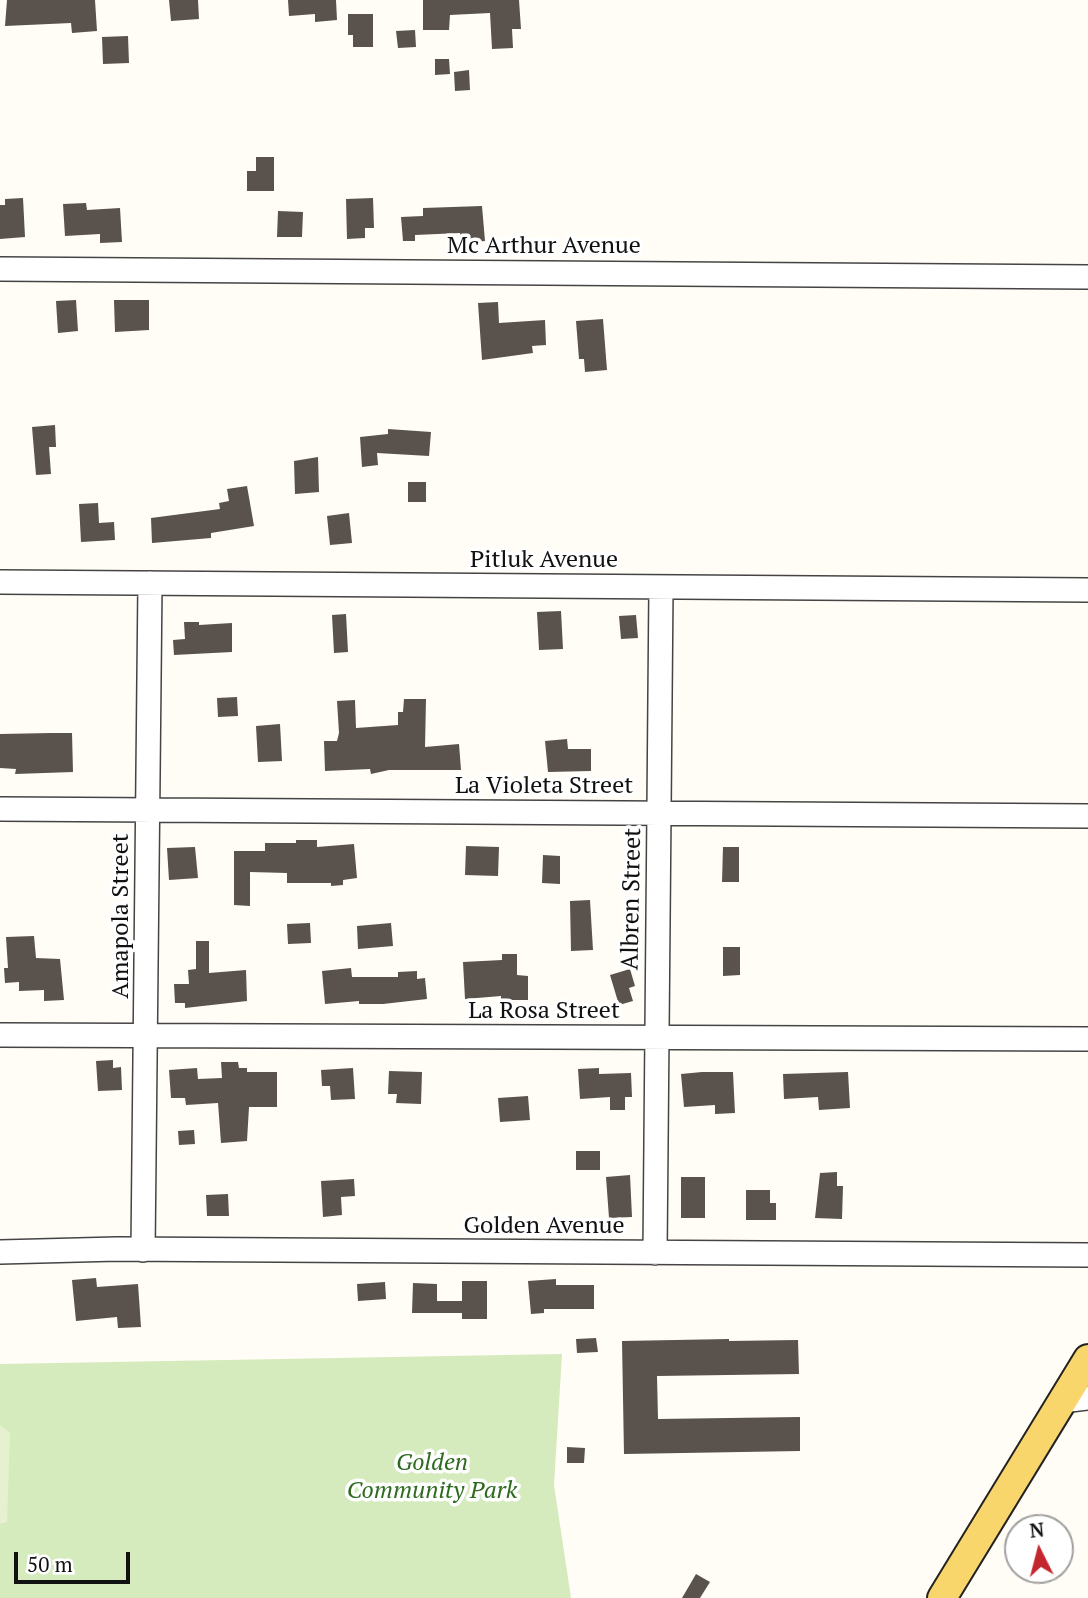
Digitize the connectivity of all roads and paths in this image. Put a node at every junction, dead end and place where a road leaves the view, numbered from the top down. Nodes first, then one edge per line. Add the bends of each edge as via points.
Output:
1 (0, 269) edge
2 (1088, 277) edge
3 (0, 582) edge
4 (150, 583) junction
5 (662, 587) junction
6 (1088, 590) edge
7 (0, 809) edge
8 (148, 810) junction
9 (659, 812) junction
10 (1088, 816) edge
11 (0, 1035) edge
12 (147, 1037) junction
13 (657, 1038) junction
14 (1088, 1039) edge
15 (143, 1250) junction
16 (0, 1252) edge
17 (655, 1253) junction
18 (1088, 1255) edge
19 (1088, 1359) edge
20 (1075, 1400) edge
21 (942, 1598) edge

1 - 2 street, Mc Arthur Avenue
3 - 4 street, Pitluk Avenue
4 - 5 street, Pitluk Avenue
4 - 8 street, Amapola Street
5 - 6 street, Pitluk Avenue
5 - 9 street, Albren Street
7 - 8 street, La Violeta Street
8 - 9 street, La Violeta Street
8 - 12 street, Amapola Street
9 - 10 street, La Violeta Street
9 - 13 street, Albren Street
11 - 12 street, La Rosa Street
12 - 13 street, La Rosa Street
12 - 15 street, Amapola Street
13 - 14 street, La Rosa Street
13 - 17 street, Albren Street
15 - 16 street, Golden Avenue
15 - 17 street, Golden Avenue
17 - 18 street, Golden Avenue
19 - 20 main road
20 - 21 main road

